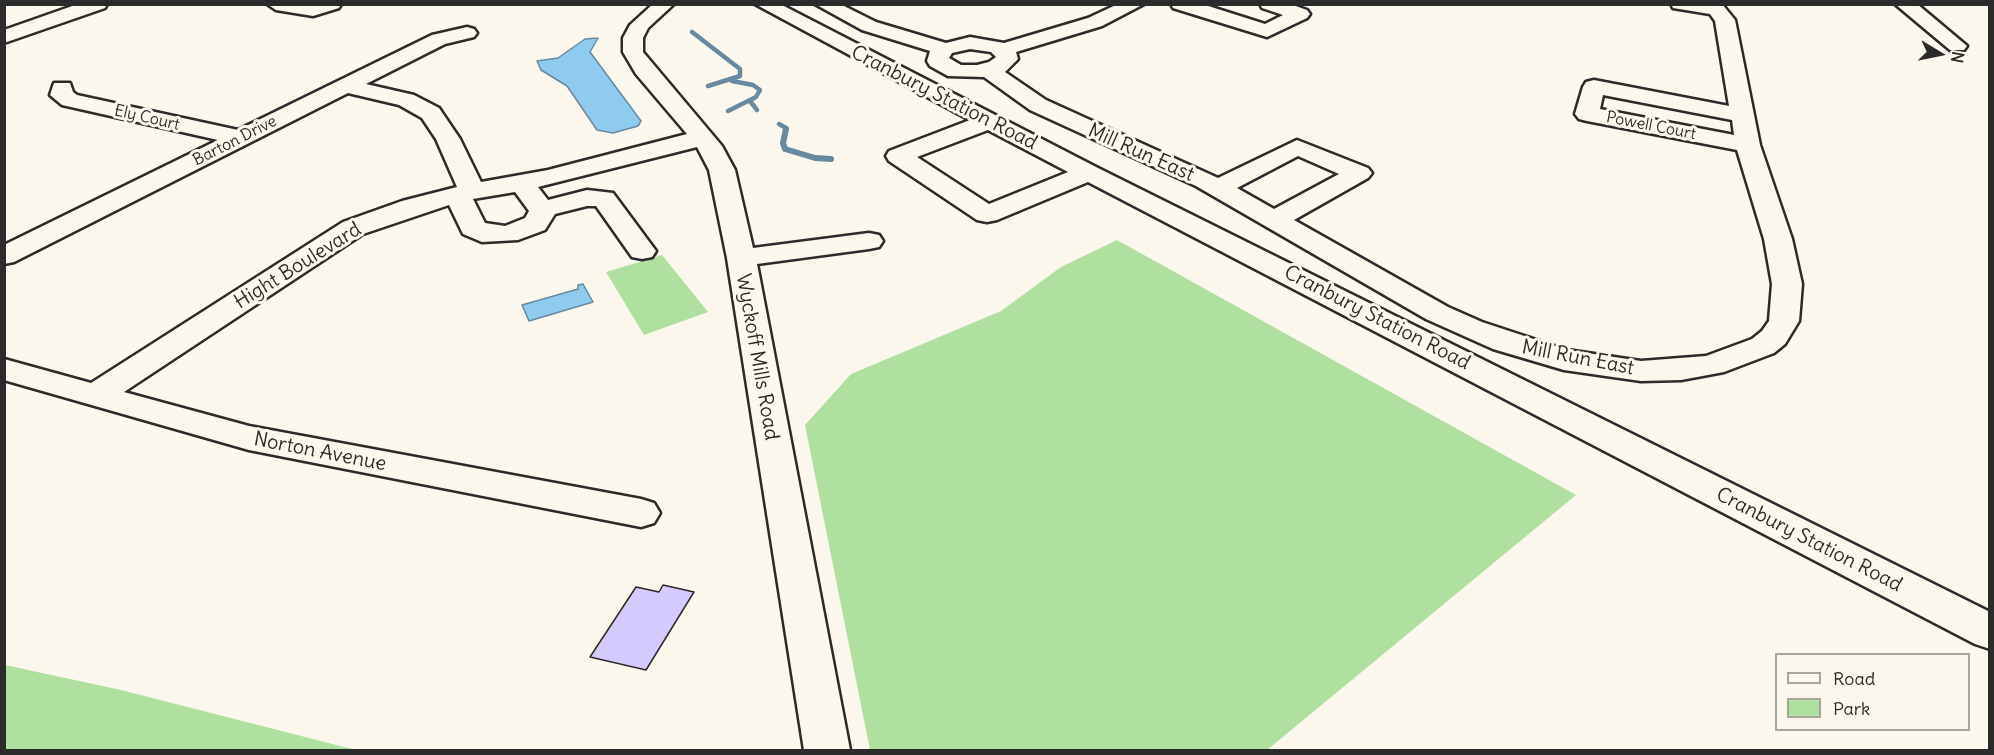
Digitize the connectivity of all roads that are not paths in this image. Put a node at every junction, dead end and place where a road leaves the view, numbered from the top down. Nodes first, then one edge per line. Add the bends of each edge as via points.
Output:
1 (98, 4) edge
2 (333, 4) edge
3 (665, 4) edge
4 (764, 4) edge
5 (824, 4) edge
6 (1135, 4) edge
7 (1180, 4) edge
8 (1269, 4) edge
9 (1680, 4) edge
10 (1904, 4) edge
11 (283, 5) edge
12 (1714, 7) edge
13 (467, 33) dead end
14 (4, 37) edge
15 (1957, 46) dead end
16 (995, 60) junction
17 (345, 86) junction
18 (62, 88) dead end
19 (1742, 115) junction
20 (988, 121) junction
21 (699, 134) junction
22 (241, 138) junction
23 (1748, 145) junction
24 (1089, 173) junction
25 (520, 181) junction
26 (1217, 188) junction
27 (465, 193) junction
28 (542, 209) junction
29 (1274, 220) junction
30 (869, 241) dead end
31 (642, 251) dead end
32 (4, 256) edge
33 (741, 258) junction
34 (4, 369) edge
35 (96, 395) junction
36 (641, 513) dead end
37 (1989, 632) edge
38 (827, 750) edge

1 - 14 street
2 - 11 street via 313,10
3 - 21 street, Wyckoff Mills Road via 640,26 633,38 633,52
4 - 20 street, Cranbury Station Road
5 - 16 street via 869,26 945,49 938,61 947,68 967,72
6 - 16 street
7 - 8 street via 1268,31 1300,14
9 - 12 street
10 - 15 street
12 - 19 street, Mill Run East via 1728,30
13 - 17 street, Barton Drive via 440,39
16 - 26 street, Mill Run East via 1038,105
17 - 22 street, Barton Drive
17 - 27 street via 405,100 431,113 448,139
18 - 22 street, Ely Court via 61,95 70,100
19 - 23 street, Mill Run East
19 - 23 street, Powell Court via 1594,87 1587,114
20 - 24 street, Cranbury Station Road
20 - 24 street via 898,156 987,214
21 - 25 street, Hight Boulevard via 623,153 549,178
21 - 33 street, Wyckoff Mills Road via 722,170
22 - 32 street, Barton Drive
23 - 29 street, Mill Run East via 1778,239 1787,284 1784,321 1763,346 1712,365 1681,370 1631,369 1564,360 1504,342 1437,313
24 - 37 street, Cranbury Station Road
25 - 27 street, Hight Boulevard
25 - 28 street
26 - 29 street, Mill Run East
26 - 29 street via 1297,147 1359,173
27 - 28 street via 473,228 482,234 495,236 524,230 542,217
27 - 35 street, Hight Boulevard via 353,228
28 - 31 street via 586,198 604,199
30 - 33 street
33 - 38 street, Wyckoff Mills Road
34 - 35 street, Norton Avenue
35 - 36 street, Norton Avenue via 249,438

